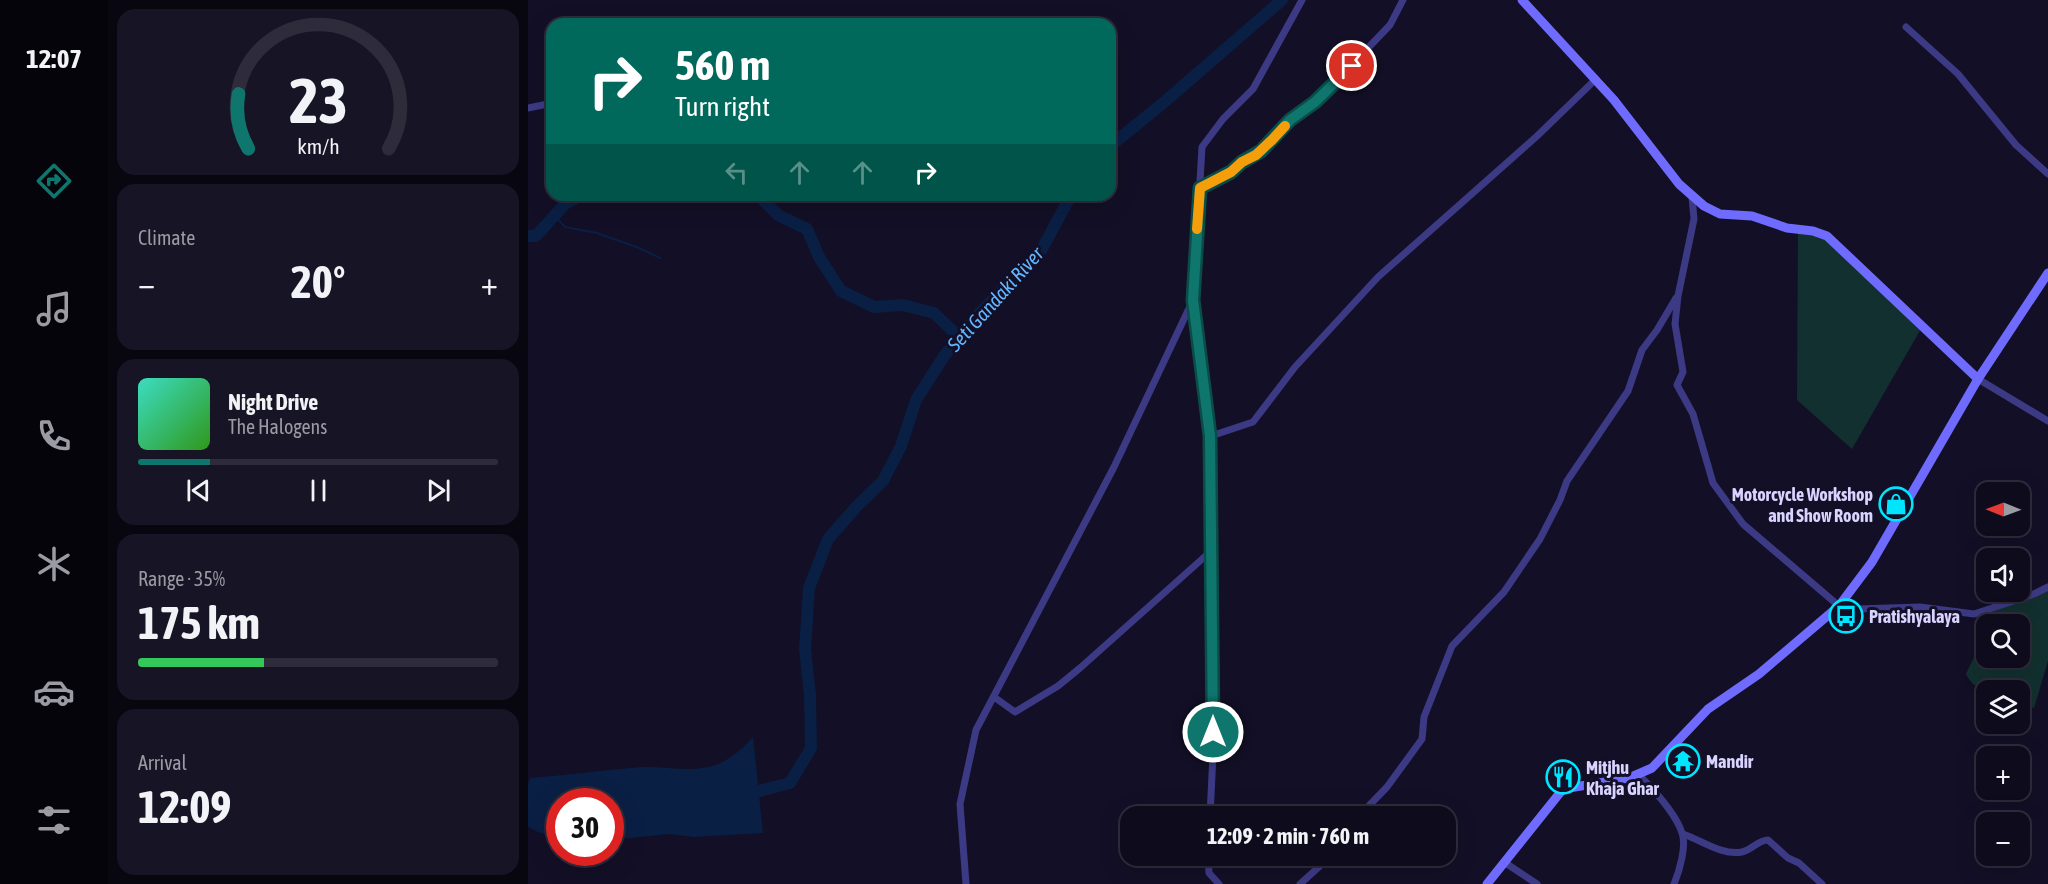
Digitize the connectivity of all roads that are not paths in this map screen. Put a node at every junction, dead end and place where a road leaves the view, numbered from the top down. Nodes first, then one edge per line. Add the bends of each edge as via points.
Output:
1 (1302, 0) edge
2 (1403, 0) edge
3 (1522, 0) edge
4 (1906, 27) dead end
5 (1596, 79) junction
6 (546, 104) edge
7 (528, 108) edge
8 (2048, 174) edge
9 (1200, 188) junction
10 (1692, 197) junction
11 (2048, 273) edge
12 (1678, 296) junction
13 (1193, 300) junction
14 (1978, 379) junction
15 (2048, 421) edge
16 (1210, 436) junction
17 (1210, 552) junction
18 (2048, 587) edge
19 (1839, 606) junction
20 (994, 698) junction
21 (1639, 775) junction
22 (1210, 806) edge
23 (1369, 806) edge
24 (1683, 834) junction
25 (1504, 862) junction
26 (1209, 866) edge
27 (1320, 866) edge
28 (966, 884) edge
29 (1219, 884) edge
30 (1300, 884) edge
31 (1487, 884) edge
32 (1537, 884) edge
33 (1674, 884) edge
34 (1822, 884) edge

1 - 9 street via 1253,89 1202,147
2 - 9 street via 1390,25 1320,98 1293,117 1261,151
3 - 5 main road
4 - 8 street via 1958,74 2016,145
5 - 10 main road
5 - 16 street via 1378,277 1295,367 1252,422
6 - 7 street
9 - 13 street
10 - 12 street via 1694,219
10 - 14 main road via 1713,213 1752,216 1827,236
11 - 14 main road
12 - 19 street via 1675,324 1683,372 1677,385 1693,414 1713,483 1743,524
12 - 23 street via 1642,350 1628,391 1567,481 1540,539 1504,592 1452,646 1424,717 1422,738
13 - 16 street
13 - 20 street via 1114,467
14 - 15 street
14 - 19 main road via 1872,562
16 - 17 street
17 - 20 street via 1058,686 1015,712
17 - 22 street
18 - 19 street via 1974,614 1920,607
19 - 21 main road via 1759,674 1708,709 1655,765
20 - 28 street via 976,730 960,804
21 - 24 street via 1663,802
21 - 25 main road via 1563,789
24 - 33 street via 1682,857
24 - 34 street via 1732,853 1768,840
25 - 31 main road
25 - 32 street
26 - 29 street via 1209,873
27 - 30 street

